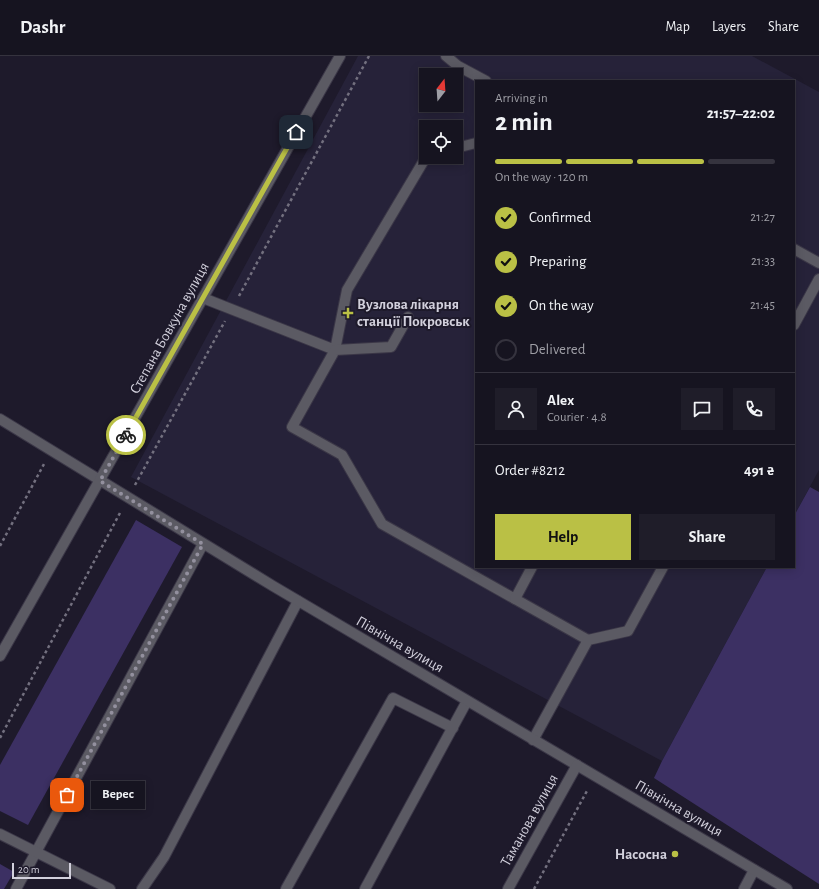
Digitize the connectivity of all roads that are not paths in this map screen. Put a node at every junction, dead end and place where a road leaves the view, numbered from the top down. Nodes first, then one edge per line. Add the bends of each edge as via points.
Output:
1 (340, 56) edge
2 (446, 56) edge
3 (484, 80) edge
4 (475, 143) edge
5 (463, 146) edge
6 (422, 164) edge
7 (795, 250) edge
8 (819, 263) edge
9 (819, 279) edge
10 (203, 298) junction
11 (408, 317) dead end
12 (795, 323) edge
13 (335, 350) junction
14 (0, 419) edge
15 (100, 481) junction
16 (203, 544) junction
17 (531, 568) edge
18 (662, 568) edge
19 (515, 599) junction
20 (298, 601) junction
21 (588, 640) junction
22 (0, 656) edge
23 (468, 701) junction
24 (453, 728) junction
25 (533, 740) junction
26 (577, 765) junction
27 (0, 834) edge
28 (36, 851) junction
29 (754, 870) junction
30 (16, 889) edge
31 (110, 889) edge
32 (142, 889) edge
33 (286, 889) edge
34 (365, 889) edge
35 (508, 889) edge
36 (744, 889) edge
37 (788, 889) edge

1 - 10 street, Степана Бовкуна вулиця
2 - 3 street via 458,66
4 - 5 street
6 - 13 street via 347,290
7 - 8 street
9 - 12 street
10 - 13 street
10 - 15 street, Степана Бовкуна вулиця
11 - 13 street via 391,347
13 - 19 street via 292,427 342,455 382,524
14 - 15 street, Північна вулиця
15 - 16 street, Північна вулиця
15 - 22 street, Степана Бовкуна вулиця
16 - 20 street, Північна вулиця
16 - 28 street
17 - 19 street
18 - 21 street via 628,631
19 - 21 street
20 - 23 street, Північна вулиця
20 - 32 street via 164,857
21 - 25 street
23 - 24 street
23 - 25 street, Північна вулиця
24 - 33 street via 393,698
24 - 34 street
25 - 26 street, Північна вулиця
26 - 29 street, Північна вулиця
26 - 35 street, Таманова вулиця
27 - 28 street
28 - 30 street
28 - 31 street
29 - 36 street
29 - 37 street, Північна вулиця

